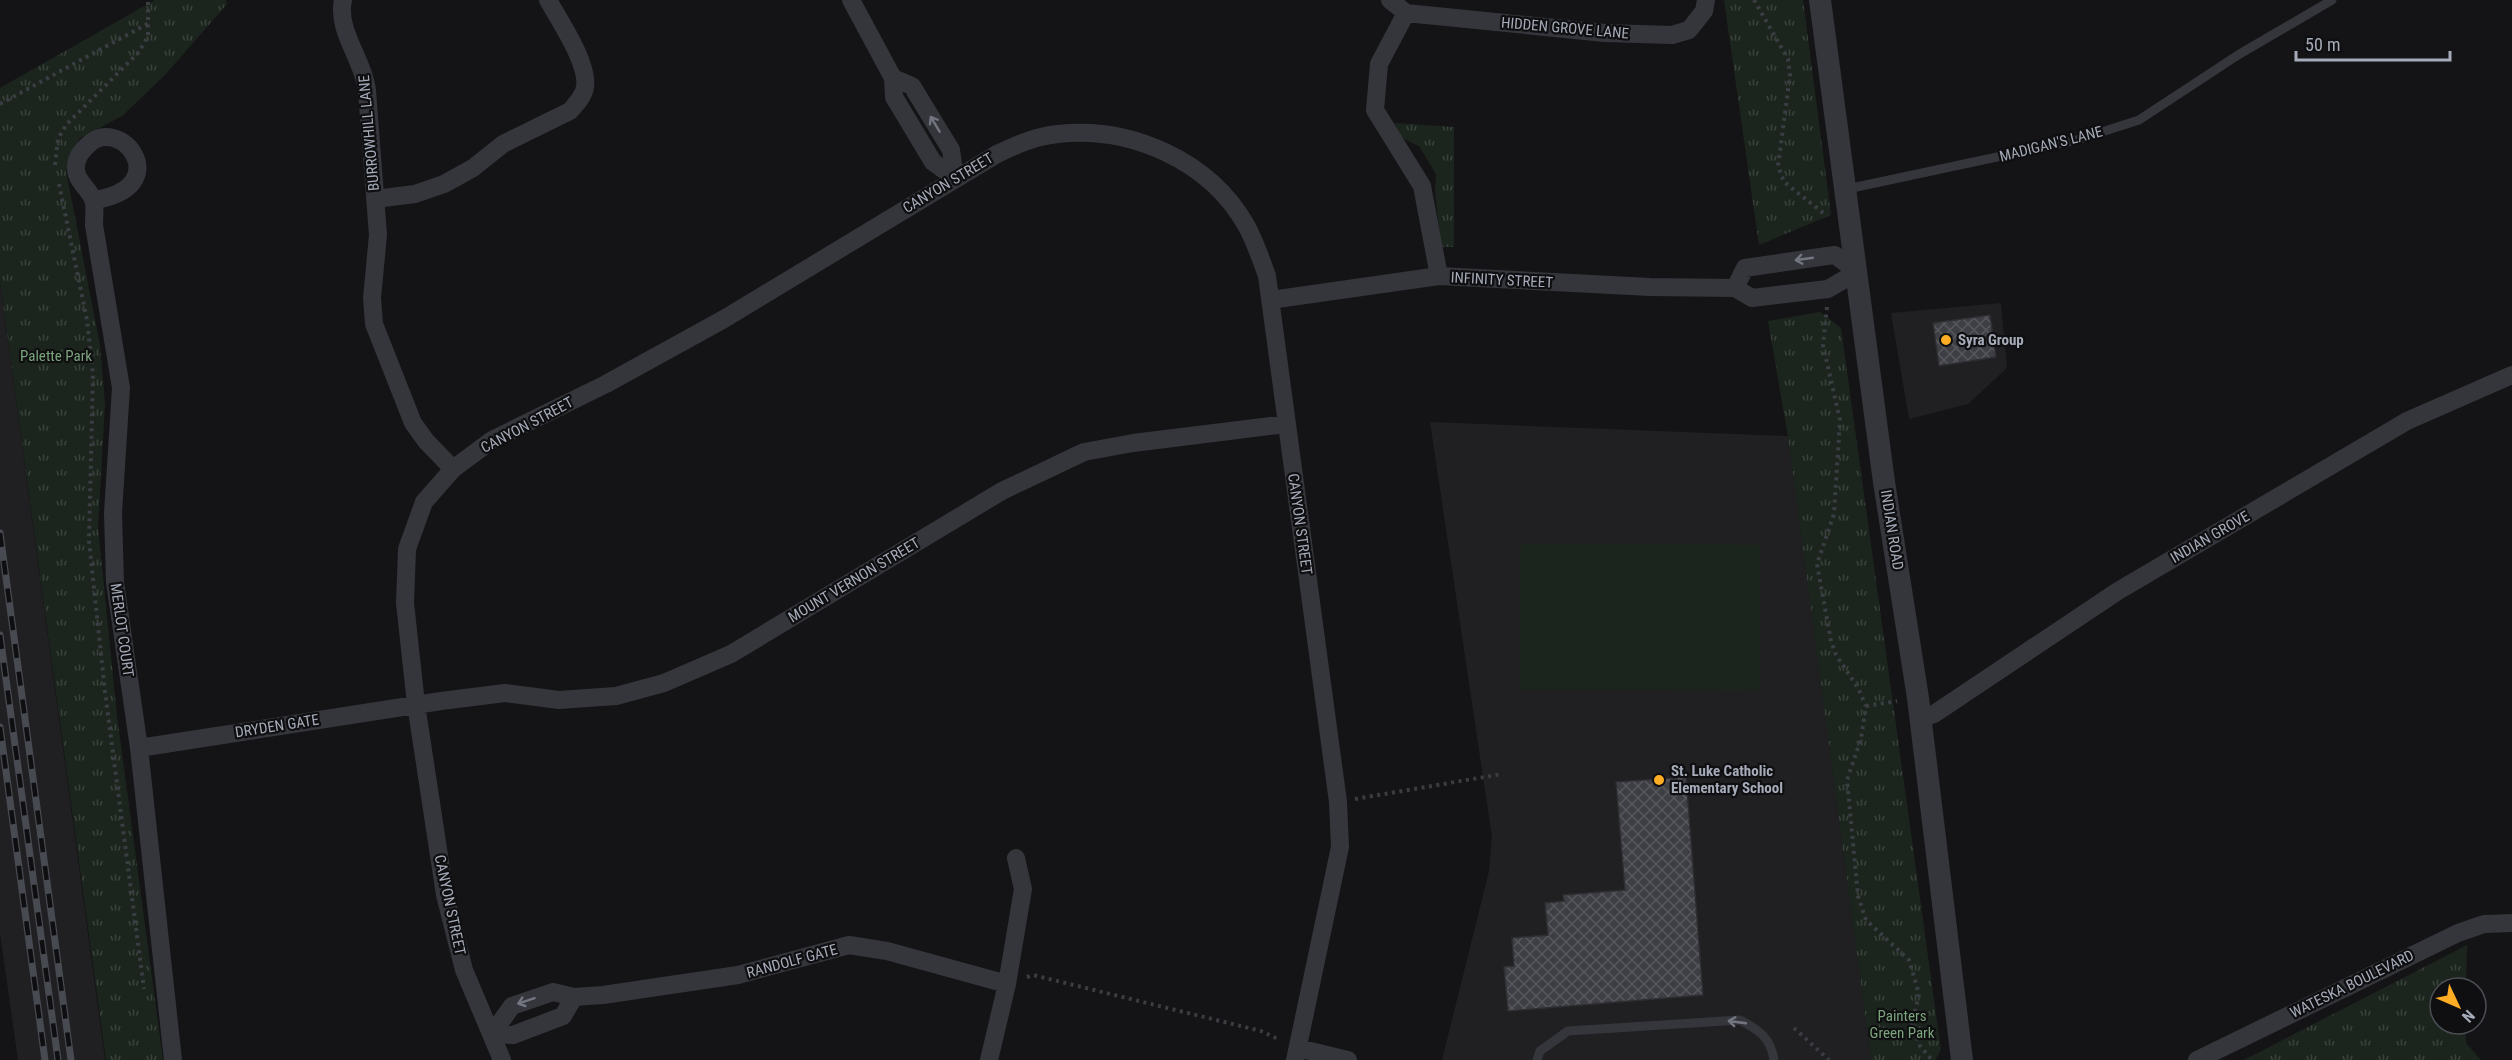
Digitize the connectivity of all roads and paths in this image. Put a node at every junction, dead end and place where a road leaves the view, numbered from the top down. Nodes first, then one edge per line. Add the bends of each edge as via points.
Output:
1 (343, 0) edge
2 (548, 0) edge
3 (851, 0) edge
4 (1390, 0) edge
5 (1706, 0) edge
6 (1754, 0) edge
7 (1820, 0) edge
8 (2332, 0) edge
9 (1406, 13) junction
10 (150, 22) dead end
11 (0, 104) edge
12 (955, 178) junction
13 (1846, 189) junction
14 (375, 199) junction
15 (94, 200) dead end
16 (1828, 219) dead end
17 (1857, 272) junction
18 (1439, 276) junction
19 (1735, 288) junction
20 (1828, 289) junction
21 (1270, 300) junction
22 (2512, 375) edge
23 (1286, 424) junction
24 (453, 469) junction
25 (416, 704) junction
26 (1866, 706) junction
27 (1919, 708) junction
28 (139, 748) junction
29 (1502, 774) dead end
30 (1338, 802) junction
31 (1016, 858) dead end
32 (2512, 922) edge
33 (1007, 984) junction
34 (574, 996) junction
35 (1794, 1028) dead end
36 (492, 1034) junction
37 (1296, 1054) edge
38 (174, 1060) edge
39 (502, 1060) edge
40 (989, 1060) edge
41 (1348, 1060) edge
42 (1537, 1060) edge
43 (1774, 1060) edge
44 (1829, 1060) edge
45 (1932, 1060) edge
46 (1962, 1060) edge
47 (2197, 1060) edge

1 - 14 street, BURROWHILL LANE via 343,23 366,83
2 - 14 street, BURROWHILL LANE via 584,69 586,86 579,102 570,111 503,144 473,168 444,184 415,194
3 - 12 street via 894,78 894,97 930,157
4 - 9 street
5 - 9 street, HIDDEN GROVE LANE via 1704,11 1689,30 1672,35 1605,33
6 - 16 path via 1788,59 1790,75 1778,166 1784,182
7 - 13 street, INDIAN ROAD
8 - 13 lane, MADIGAN'S LANE via 2139,120 2077,141
9 - 18 street via 1379,64 1376,110 1422,186
10 - 11 path
12 - 21 street, CANYON STREET via 1020,143 1056,134 1111,134 1143,142 1173,155 1206,178 1230,202 1258,250
12 - 24 street, CANYON STREET via 724,320 492,440
13 - 17 street, INDIAN ROAD
14 - 24 street, BURROWHILL LANE via 378,235 372,298 374,324 413,423
15 - 28 street, MERLOT COURT via 94,225 121,388 113,513 114,582
17 -> 19 street via 1835,255 1745,268
17 - 20 street, INFINITY STREET
17 - 27 street, INDIAN ROAD
18 - 19 street, INFINITY STREET
18 - 21 street, INFINITY STREET
19 - 20 street, INFINITY STREET via 1752,298
20 - 26 path via 1823,345 1840,420 1834,514 1817,564 1831,641
21 - 23 street, CANYON STREET
22 - 27 street, INDIAN GROVE via 2407,421 2118,591 1934,714
23 - 25 street, MOUNT VERNON STREET via 1084,452 1002,491 731,654 664,683 616,696 559,700 505,693
23 - 30 street, CANYON STREET
24 - 25 street, CANYON STREET via 424,502 407,549 405,603
25 - 28 street, DRYDEN GATE
25 - 36 street, CANYON STREET via 445,895 464,970
26 - 27 path
26 - 45 path via 1861,739 1847,780 1858,896 1866,920 1909,960 1919,994 1912,1025 1920,1046
27 - 46 street, INDIAN ROAD
28 - 38 street, MERLOT COURT
29 - 30 path
30 - 37 street, CANYON STREET via 1340,847
31 - 33 street via 1023,889
32 - 47 street, WATESKA BOULEVARD via 2484,924 2458,933
33 - 34 street, RANDOLF GATE via 887,951 849,945 738,975
33 - 37 path via 1033,975 1261,1031
33 - 40 street
34 - 36 street via 563,1016 513,1035
34 -> 36 street, RANDOLF GATE via 553,992 512,1006
35 - 44 path
36 - 39 street, CANYON STREET
37 - 41 street
43 -> 42 lane via 1761,1031 1740,1020 1568,1031 1540,1051

